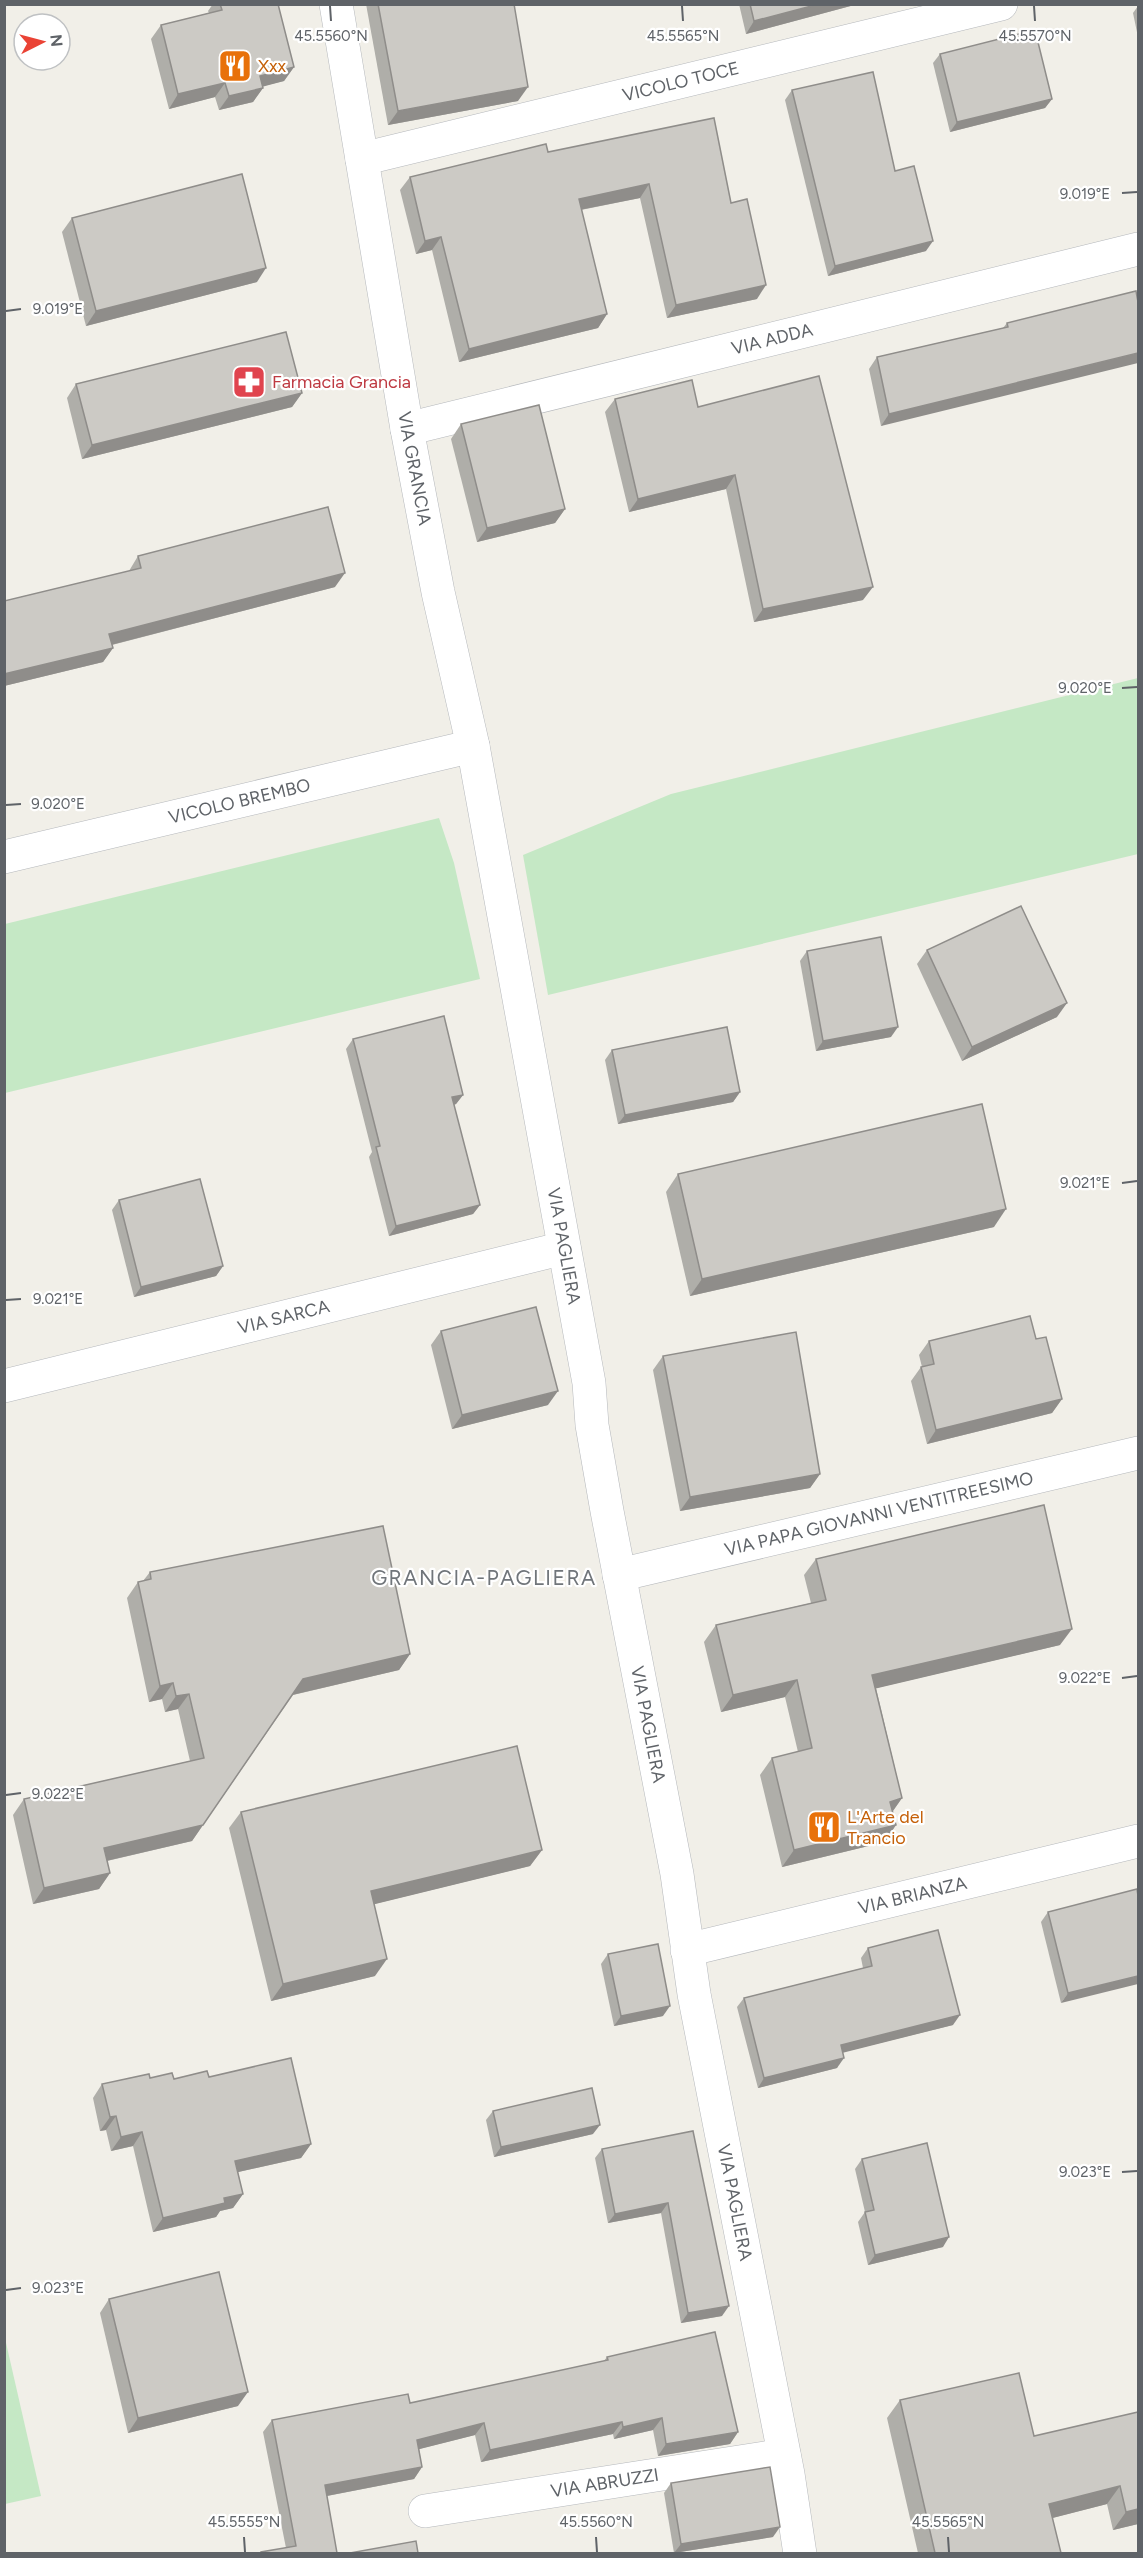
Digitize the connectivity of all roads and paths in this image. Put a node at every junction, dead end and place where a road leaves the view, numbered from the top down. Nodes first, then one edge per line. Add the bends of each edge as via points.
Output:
1 (336, 4) edge
2 (1001, 4) edge
3 (362, 159) junction
4 (1138, 249) edge
5 (407, 429) junction
6 (473, 746) junction
7 (4, 857) edge
8 (501, 895) joint
9 (564, 1248) junction
10 (4, 1386) edge
11 (1138, 1453) edge
12 (619, 1575) junction
13 (1138, 1841) edge
14 (687, 1950) junction
15 (784, 2455) junction
16 (425, 2511) dead end
17 (800, 2553) edge

1 - 3 street, VIA GRANCIA
2 - 3 street, VICOLO TOCE
3 - 5 street, VIA GRANCIA
4 - 5 street, VIA ADDA
5 - 6 street, VIA GRANCIA
6 - 7 street, VICOLO BREMBO
6 - 8 street, VIA GRANCIA
8 - 9 street, VIA PAGLIERA
9 - 10 street, VIA SARCA
9 - 12 street, VIA PAGLIERA
11 - 12 street, VIA PAPA GIOVANNI VENTITREESIMO
12 - 14 street, VIA PAGLIERA via 675,1862
13 - 14 street, VIA BRIANZA
14 - 15 street, VIA PAGLIERA
15 - 16 street, VIA ABRUZZI
15 - 17 street, VIA PAGLIERA

